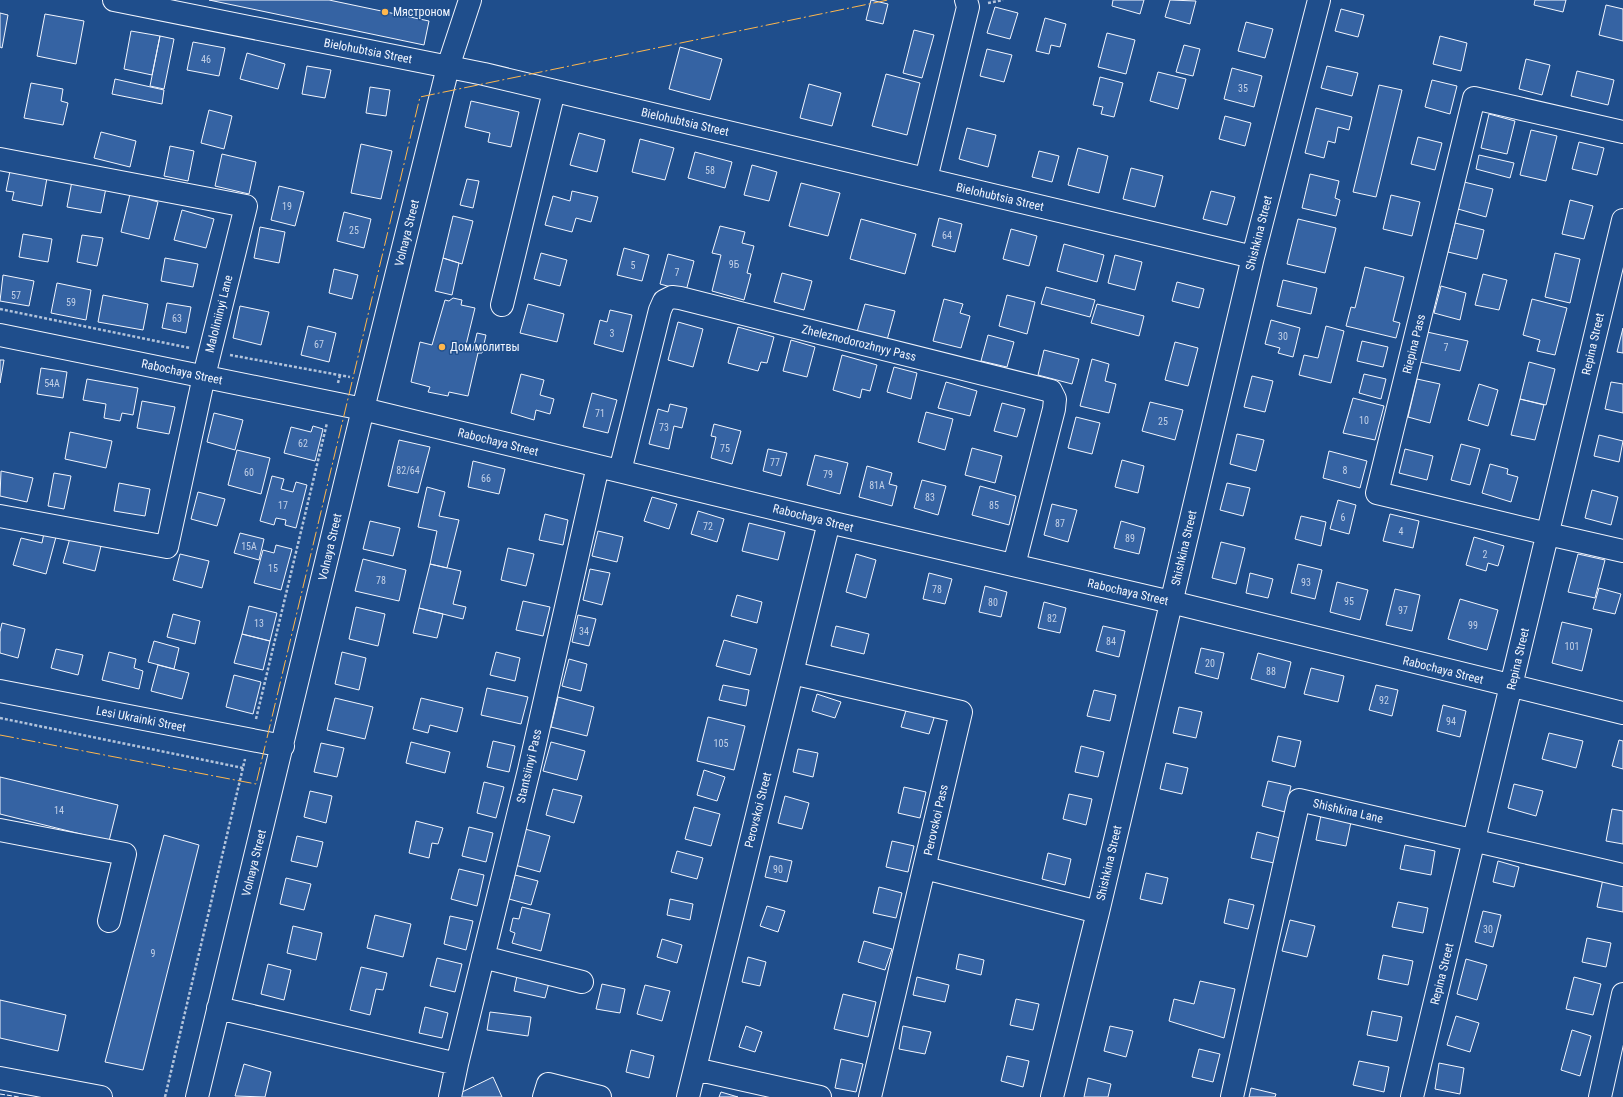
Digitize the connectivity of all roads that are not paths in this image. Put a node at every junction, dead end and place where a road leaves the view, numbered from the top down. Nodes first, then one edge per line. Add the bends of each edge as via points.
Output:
1 (114, 0) edge
2 (470, 0) edge
3 (966, 0) edge
4 (1319, 0) edge
5 (157, 4) edge
6 (448, 67) junction
7 (554, 91) junction
8 (1623, 132) edge
9 (0, 159) edge
10 (926, 179) junction
11 (1623, 220) edge
12 (1253, 257) junction
13 (502, 305) dead end
14 (0, 335) edge
15 (204, 376) junction
16 (363, 409) junction
17 (598, 466) junction
18 (620, 471) junction
19 (0, 516) edge
20 (829, 522) junction
21 (1548, 534) junction
22 (1623, 550) edge
23 (1014, 565) junction
24 (1172, 602) junction
25 (792, 673) junction
26 (1511, 686) junction
27 (0, 691) edge
28 (1623, 714) edge
29 (282, 746) junction
30 (0, 830) edge
31 (1474, 841) junction
32 (925, 868) junction
33 (1623, 875) edge
34 (1098, 912) junction
35 (109, 921) dead end
36 (483, 957) junction
37 (582, 982) dead end
38 (1623, 994) edge
39 (218, 1008) junction
40 (457, 1064) junction
41 (695, 1069) junction
42 (0, 1078) edge
43 (101, 1097) edge
44 (197, 1097) edge
45 (450, 1097) edge
46 (544, 1097) edge
47 (600, 1097) edge
48 (688, 1097) edge
49 (820, 1097) edge
50 (870, 1097) edge
51 (1052, 1097) edge
52 (1232, 1097) edge
53 (1412, 1097) edge
54 (1600, 1097) edge

1 - 5 street, Bielohubtsia Street
2 - 6 street, Volnaya Street
3 - 10 street via 968,6
4 - 12 street, Shishkina Street
5 - 6 street, Bielohubtsia Street
6 - 7 street, Bielohubtsia Street
6 - 16 street, Volnaya Street
7 - 10 street, Bielohubtsia Street
7 - 13 street
8 - 21 street, Riepina Pass via 1474,98 1377,493
9 - 15 street, Maloliniinyi Lane via 246,206
10 - 12 street, Bielohubtsia Street
11 - 21 street, Repina Street
12 - 24 street, Shishkina Street
14 - 15 street, Rabochaya Street
15 - 16 street, Rabochaya Street
15 - 19 street, Maloliniinyi Lane via 167,547
16 - 17 street, Rabochaya Street
16 - 29 street, Volnaya Street
17 - 18 street, Rabochaya Street
17 - 36 street, Stantsiinyi Pass via 529,770
18 - 20 street, Rabochaya Street
18 - 23 street, Zheleznodorozhnyy Pass via 660,310 664,300 680,298 1051,391 1055,399 1054,409
20 - 23 street, Rabochaya Street
20 - 25 street, Perovskoi Street
21 - 22 street, Riepina Pass
21 - 26 street, Repina Street
23 - 24 street, Rabochaya Street
24 - 26 street, Rabochaya Street
24 - 34 street, Shishkina Street
25 - 32 street, Perovskoi Pass via 961,712
25 - 41 street, Perovskoi Street
26 - 28 street, Rabochaya Street
26 - 31 street, Repina Street
27 - 29 street, Lesi Ukrainki Street
29 - 39 street, Volnaya Street
30 - 35 street via 125,854
31 - 33 street, Shishkina Lane
31 - 52 street, Shishkina Lane via 1300,800
31 - 53 street, Repina Street
32 - 34 street
32 - 50 street, Perovskoi Pass
34 - 51 street, Shishkina Street
36 - 37 street
36 - 40 street, Stantsiinyi Pass
38 - 54 street
39 - 40 street
39 - 44 street, Volnaya Street
40 - 45 street, Stantsiinyi Pass
41 - 48 street, Perovskoi Street
41 - 49 street
42 - 43 street
46 - 47 street via 548,1084

